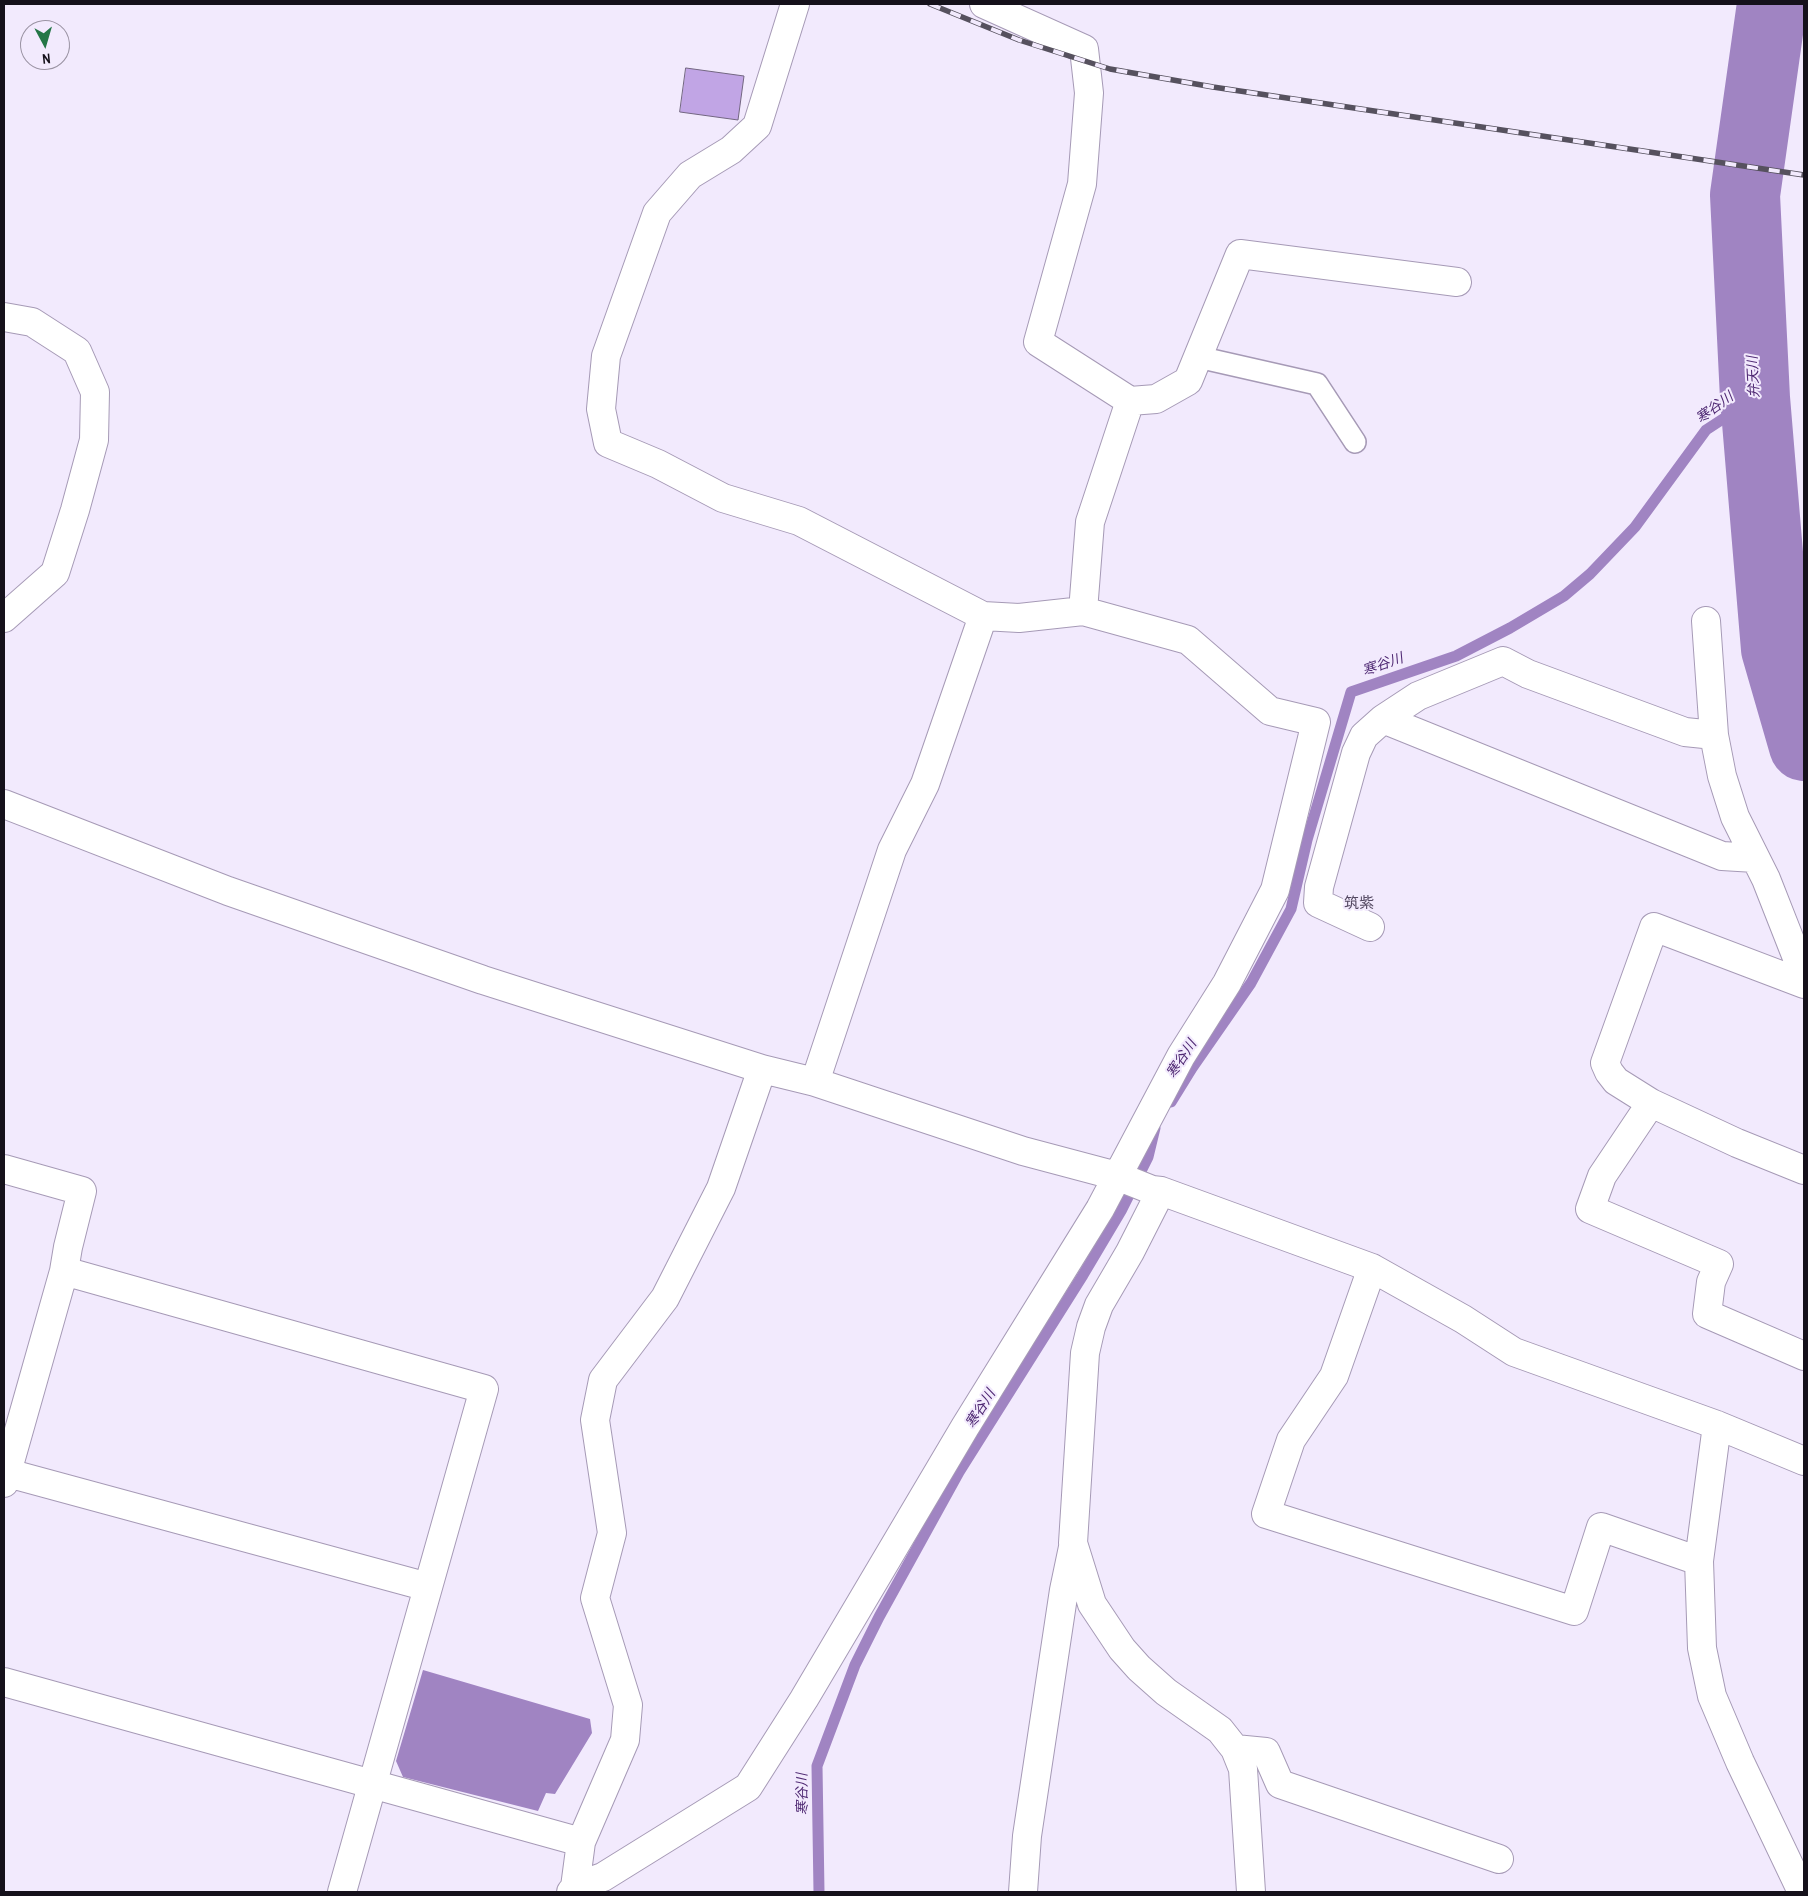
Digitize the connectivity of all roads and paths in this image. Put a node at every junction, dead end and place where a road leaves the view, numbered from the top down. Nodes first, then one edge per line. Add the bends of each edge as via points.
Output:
1 (795, 4) edge
2 (984, 4) edge
3 (1457, 282) dead end
4 (4, 317) edge
5 (1198, 357) junction
6 (1130, 402) junction
7 (1355, 442) dead end
8 (1083, 611) junction
9 (984, 616) junction
10 (4, 618) edge
11 (1706, 622) dead end
12 (1383, 719) junction
13 (1714, 735) junction
14 (4, 804) edge
15 (1755, 858) junction
16 (1370, 928) dead end
17 (1804, 982) edge
18 (762, 1069) junction
19 (815, 1082) junction
20 (1651, 1103) junction
21 (4, 1169) edge
22 (1804, 1170) edge
23 (1117, 1176) junction
24 (1157, 1190) junction
25 (1372, 1268) junction
26 (64, 1271) junction
27 (1804, 1356) edge
28 (1717, 1424) junction
29 (1804, 1461) edge
30 (5, 1476) edge
31 (1073, 1543) junction
32 (1699, 1561) junction
33 (428, 1587) junction
34 (4, 1682) edge
35 (1235, 1749) junction
36 (373, 1785) junction
37 (580, 1842) junction
38 (1499, 1859) dead end
39 (573, 1890) edge
40 (342, 1892) edge
41 (1023, 1892) edge
42 (1251, 1892) edge
43 (1802, 1892) edge

1 - 9 street via 757,126 731,150 690,175 657,213 606,356 601,409 608,443 658,464 723,498 800,521
2 - 6 street via 1084,49 1089,93 1082,184 1038,342
3 - 5 street via 1240,254
4 - 10 street via 32,322 77,351 95,392 94,440 55,573
5 - 6 street via 1188,381 1156,399
5 - 7 lane via 1317,384
6 - 8 street via 1090,522
8 - 9 street via 1019,618
8 - 23 street via 1188,640 1270,711 1316,722 1275,890 1227,983 1181,1056
9 - 19 street via 925,784 892,850
11 - 13 street
12 - 13 street via 1418,696 1503,661 1528,674 1686,732
12 - 15 street via 1722,856
12 - 16 street via 1364,736 1356,753 1319,887 1318,903
13 - 15 street via 1735,817
14 - 18 street via 228,891 483,980
15 - 17 street via 1766,879
17 - 20 street via 1654,926 1606,1063 1608,1072 1616,1081
18 - 19 street
18 - 37 street via 717,1197 665,1298 603,1380 595,1420 612,1533 595,1598 628,1705 625,1740
19 - 23 street via 1023,1151
20 - 22 street
20 - 27 street via 1602,1176 1590,1209 1719,1264 1711,1282 1707,1314
21 - 26 street via 82,1191
23 - 24 street
23 - 39 street via 1100,1210 748,1787 603,1876
24 - 25 street
24 - 31 street via 1130,1252 1098,1305 1091,1327 1085,1353
25 - 28 street via 1514,1352
25 - 32 street via 1334,1376 1291,1440 1266,1514 1574,1611 1601,1526
26 - 30 street
26 - 33 street via 484,1389
28 - 29 street
28 - 32 street
30 - 33 street
31 - 35 street via 1092,1604 1122,1649 1166,1692 1220,1730
31 - 41 street via 1027,1836
32 - 43 street via 1702,1648 1712,1696
33 - 36 street
34 - 36 street
35 - 38 street via 1266,1752 1280,1784
35 - 42 street via 1243,1769
36 - 37 street
36 - 40 street
37 - 39 street

